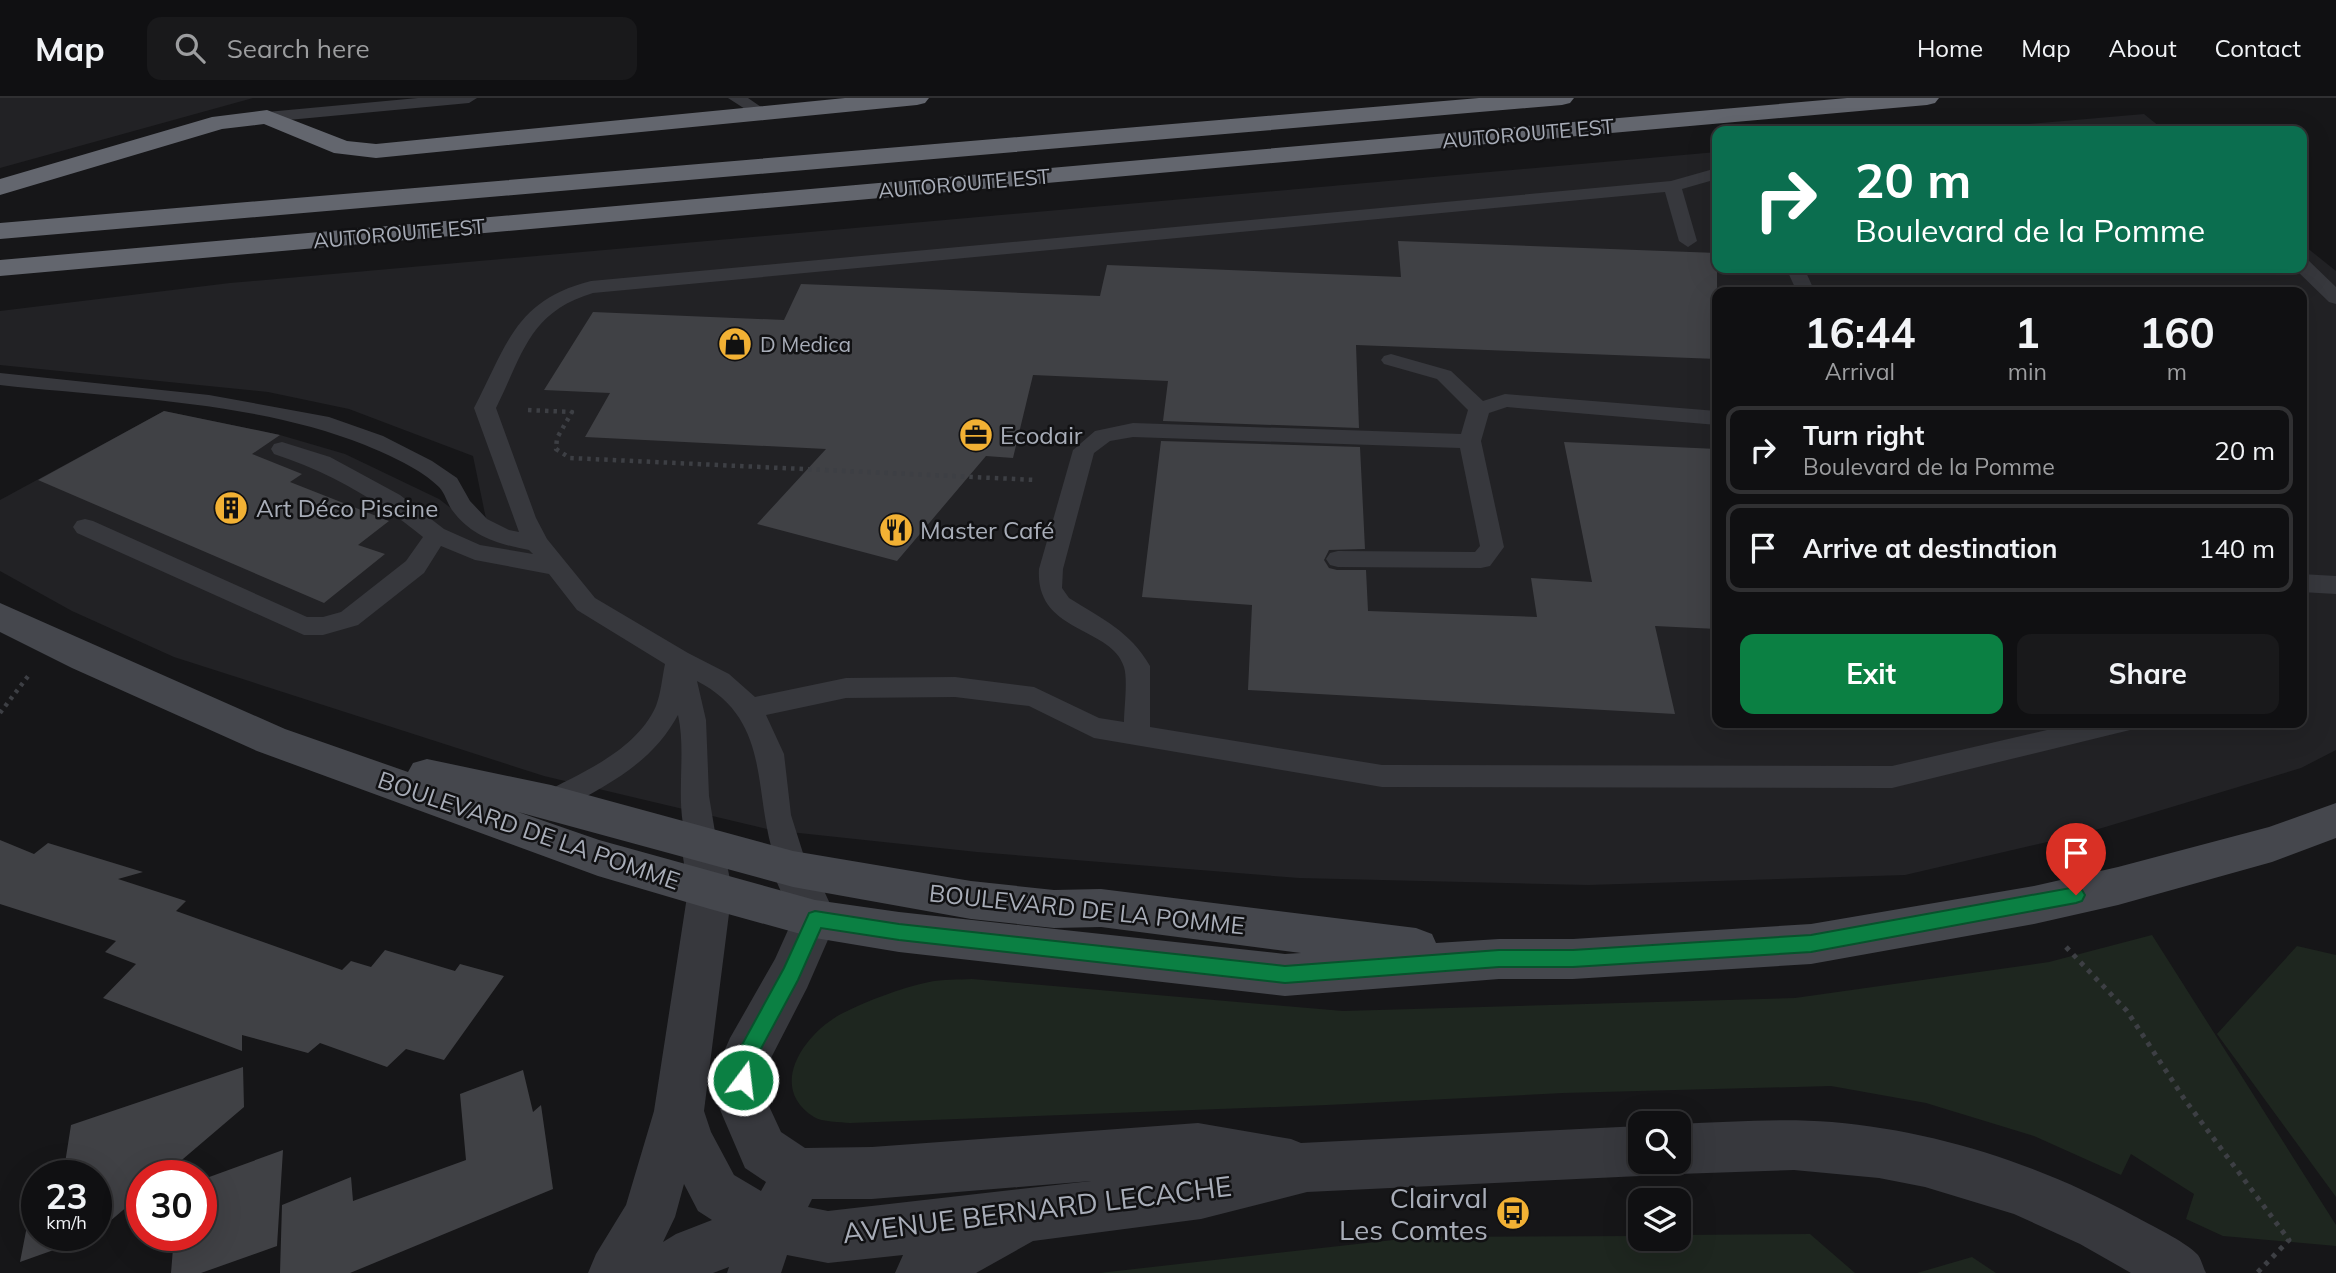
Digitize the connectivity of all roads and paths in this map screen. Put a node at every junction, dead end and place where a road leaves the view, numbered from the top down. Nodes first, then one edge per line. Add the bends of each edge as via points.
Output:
1 (302, 98) edge
2 (469, 98) edge
3 (736, 98) edge
4 (917, 98) edge
5 (1562, 98) edge
6 (1927, 98) edge
7 (831, 102) edge
8 (762, 113) junction
9 (267, 117) junction
10 (220, 122) junction
11 (1712, 174) edge
12 (1672, 186) junction
13 (0, 187) edge
14 (0, 231) edge
15 (1688, 241) dead end
16 (0, 268) edge
17 (2307, 270) edge
18 (2336, 298) edge
19 (1391, 360) dead end
20 (0, 379) edge
21 (485, 408) junction
22 (1479, 409) junction
23 (1712, 418) edge
24 (1471, 442) junction
25 (282, 449) dead end
26 (1074, 482) junction
27 (85, 527) dead end
28 (436, 536) junction
29 (537, 543) junction
30 (1338, 559) dead end
31 (556, 568) junction
32 (2307, 583) edge
33 (2336, 585) edge
34 (0, 616) edge
35 (679, 660) junction
36 (750, 708) junction
37 (2099, 728) edge
38 (1137, 735) junction
39 (271, 740) junction
40 (551, 803) junction
41 (2336, 820) edge
42 (702, 844) junction
43 (793, 869) junction
44 (710, 890) junction
45 (815, 919) junction
46 (2065, 946) dead end
47 (1499, 959) junction
48 (679, 1111) junction
49 (1691, 1149) edge
50 (1628, 1152) edge
51 (1307, 1167) junction
52 (798, 1174) junction
53 (1032, 1215) junction
54 (762, 1249) edge
55 (615, 1273) edge
56 (664, 1273) edge
57 (922, 1273) edge
58 (2179, 1273) edge
59 (2257, 1273) edge

1 - 10 lane
2 - 9 lane
3 - 8 lane
4 - 7 highway
5 - 14 highway, AUTOROUTE EST
6 - 16 highway, AUTOROUTE EST
7 - 8 highway
8 - 9 highway via 376,151 343,148
9 - 10 highway
10 - 13 highway
11 - 12 lane
12 - 15 lane
12 - 21 lane via 591,287 558,297 528,323
17 - 18 lane
19 - 22 lane via 1444,375
20 - 29 lane via 209,401 321,422 375,441 433,472 449,483 479,525 503,537
21 - 26 path via 572,412 556,449 570,458
21 - 29 lane
22 - 23 lane via 1505,400
22 - 24 lane
24 - 26 lane via 1133,430 1103,436 1084,450
24 - 30 lane via 1492,547 1481,560
25 - 28 lane via 322,462 392,500
26 - 38 lane via 1050,588 1060,604 1123,645 1137,666
27 - 28 lane via 304,626 349,619 415,567
28 - 31 lane via 475,552
29 - 31 lane
31 - 35 lane via 586,604
32 - 33 lane
34 - 39 main road, BOULEVARD DE LA POMME
35 - 36 lane via 719,681
35 - 40 lane via 667,712 642,745 622,763
35 - 42 lane via 694,720 695,796
36 - 38 lane via 846,688 955,687 1034,697 1094,728
36 - 43 lane via 770,754 777,816
37 - 38 lane via 1892,777 1382,776
39 - 40 main road, BOULEVARD DE LA POMME
39 - 44 main road, BOULEVARD DE LA POMME via 597,858
40 - 42 main road, BOULEVARD DE LA POMME
41 - 47 main road, BOULEVARD DE LA POMME via 2272,844 2118,886 1811,944 1573,959
42 - 43 main road, BOULEVARD DE LA POMME
42 - 44 street, AVENUE BERNARD LECACHE
43 - 45 street
43 - 47 main road, BOULEVARD DE LA POMME via 971,900 1054,909 1101,908
44 - 45 main road, BOULEVARD DE LA POMME
44 - 48 street, AVENUE BERNARD LECACHE
45 - 47 main road, BOULEVARD DE LA POMME via 1285,975
45 - 52 street via 747,1054 743,1080 743,1105 763,1150
46 - 59 path via 2127,1011 2185,1100 2289,1240
48 - 54 street, AVENUE BERNARD LECACHE via 689,1142 716,1193
48 - 55 street via 649,1217
49 - 58 street via 1831,1147 1920,1159 2061,1205
50 - 51 street, AVENUE BERNARD LECACHE
51 - 52 street, AVENUE BERNARD LECACHE via 1198,1148 872,1173
51 - 53 street, AVENUE BERNARD LECACHE via 1201,1193
52 - 54 street
53 - 54 street, AVENUE BERNARD LECACHE via 828,1237
53 - 57 street
54 - 56 street via 695,1253

